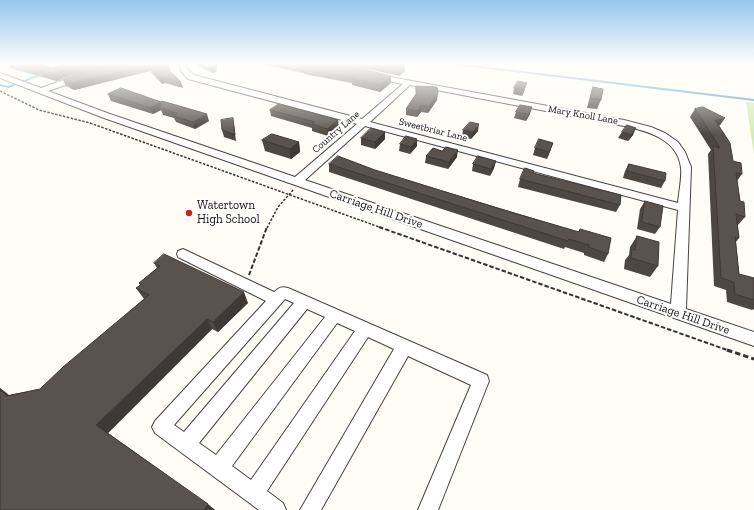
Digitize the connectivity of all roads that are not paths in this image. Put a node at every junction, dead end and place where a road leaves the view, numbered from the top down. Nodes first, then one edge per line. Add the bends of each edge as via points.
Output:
1 (29, 87) edge
2 (50, 87) edge
3 (227, 87) edge
4 (404, 87) edge
5 (429, 87) edge
6 (39, 91) junction
7 (362, 123) junction
8 (299, 183) junction
9 (685, 208) junction
10 (183, 254) dead end
11 (276, 300) junction
12 (305, 301) junction
13 (678, 313) junction
14 (335, 314) junction
15 (366, 328) junction
16 (754, 339) edge
17 (405, 346) junction
18 (185, 445) junction
19 (218, 468) junction
20 (263, 504) edge
21 (310, 510) edge
22 (428, 510) edge

1 - 6 street, Carriage Hill Drive
2 - 6 street
3 - 7 street, Sweetbriar Lane
4 - 7 street, Country Lane
5 - 9 street, Mary Knoll Lane via 624,123 660,133 679,150 686,168
6 - 8 street, Carriage Hill Drive
7 - 8 street, Country Lane
7 - 9 street, Sweetbriar Lane
8 - 13 street, Carriage Hill Drive
9 - 13 street, Mary Knoll Lane
10 - 11 street
11 - 12 street via 283,292
11 - 18 street via 161,427
12 - 14 street
12 - 18 street
13 - 16 street, Carriage Hill Drive
14 - 15 street
14 - 19 street
15 - 17 street
15 - 20 street
17 - 21 street
17 - 22 street via 481,381
18 - 19 street
19 - 20 street

